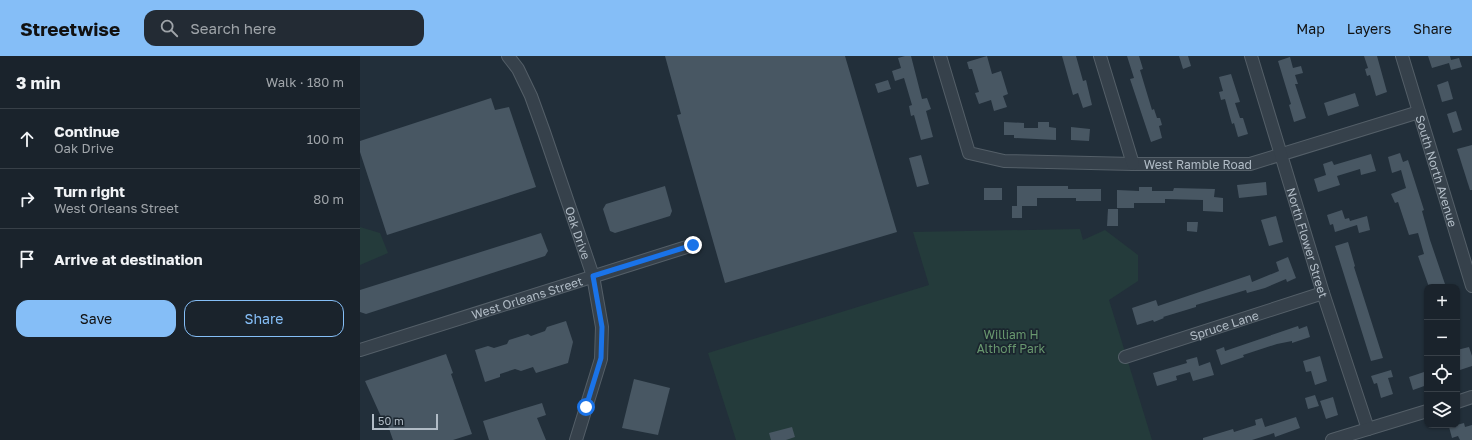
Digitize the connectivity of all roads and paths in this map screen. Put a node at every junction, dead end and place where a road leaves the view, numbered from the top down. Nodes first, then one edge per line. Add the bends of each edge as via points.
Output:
1 (508, 56) edge
2 (940, 56) edge
3 (1100, 56) edge
4 (1251, 56) edge
5 (1402, 56) edge
6 (1419, 112) junction
7 (1281, 155) junction
8 (1133, 164) junction
9 (693, 245) dead end
10 (593, 276) junction
11 (1472, 286) edge
12 (1323, 293) junction
13 (360, 350) edge
14 (1125, 357) dead end
15 (1472, 398) edge
16 (1460, 401) edge
17 (1424, 412) edge
18 (1368, 429) junction
19 (576, 440) edge
20 (1332, 440) edge

1 - 10 street, Oak Drive via 518,69 531,96
2 - 8 street, West Ramble Road via 969,154 1004,161
3 - 8 street
4 - 7 street, North Flower Street
5 - 6 street, South North Avenue
6 - 7 street, West Ramble Road
6 - 11 street, South North Avenue
7 - 8 street, West Ramble Road via 1250,164
7 - 12 street, North Flower Street
9 - 10 street, West Orleans Street
10 - 13 street, West Orleans Street
10 - 19 street, Oak Drive via 602,327 601,358
12 - 14 street, Spruce Lane
12 - 18 street, North Flower Street
15 - 16 street
17 - 18 street
18 - 20 street

